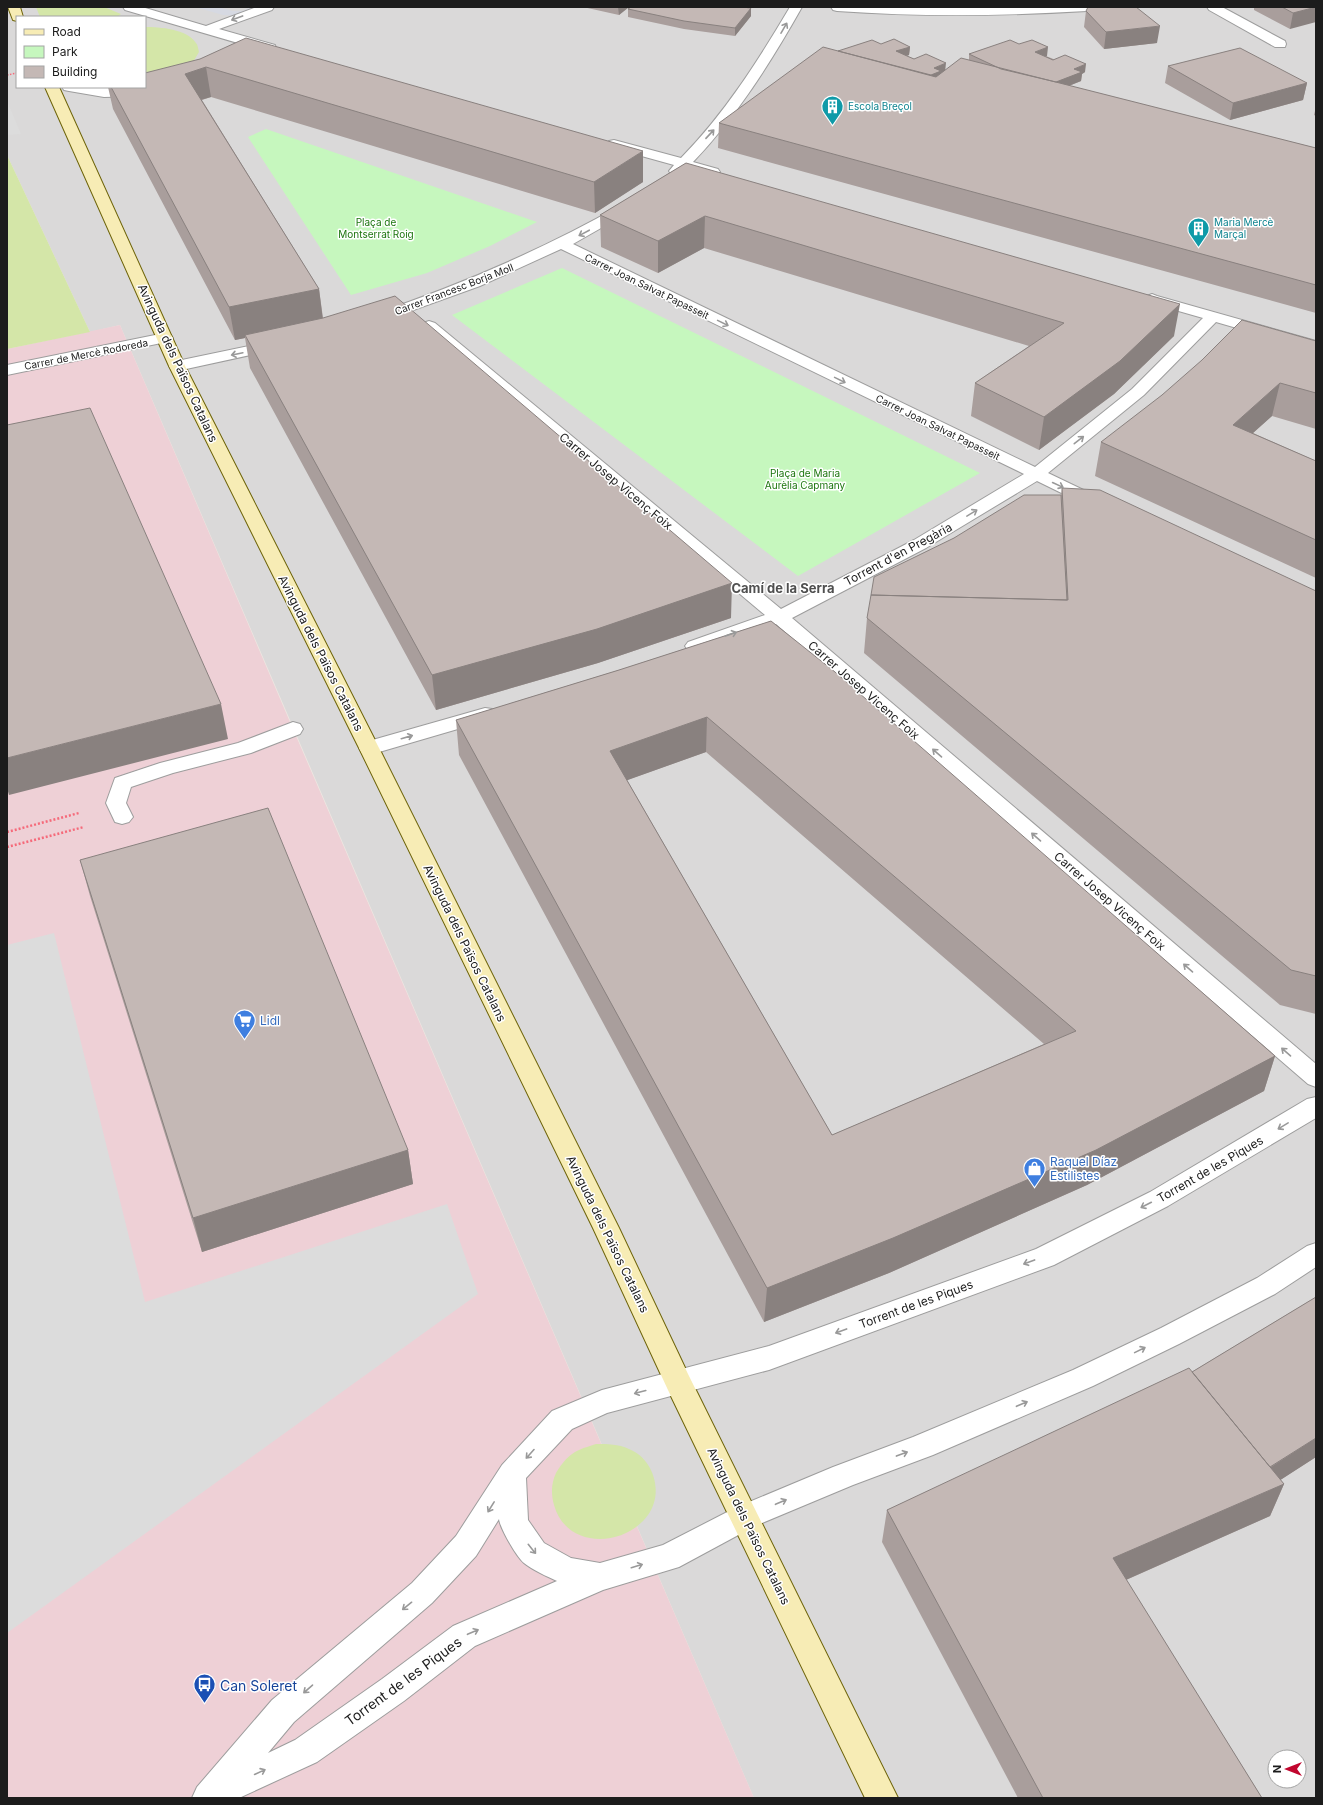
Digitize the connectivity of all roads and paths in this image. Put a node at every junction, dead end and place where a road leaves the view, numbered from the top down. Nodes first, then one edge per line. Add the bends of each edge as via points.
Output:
1 (129, 7) edge
2 (268, 7) edge
3 (796, 7) edge
4 (838, 7) edge
5 (1087, 7) edge
6 (1213, 7) edge
7 (146, 20) edge
8 (180, 22) junction
9 (206, 30) junction
10 (1280, 44) dead end
11 (222, 46) dead end
12 (281, 52) edge
13 (52, 88) edge
14 (75, 88) edge
15 (154, 90) edge
16 (600, 140) edge
17 (684, 163) junction
18 (726, 175) edge
19 (664, 183) edge
20 (636, 202) edge
21 (562, 244) junction
22 (1136, 295) edge
23 (408, 308) junction
24 (1213, 317) junction
25 (365, 322) edge
26 (165, 338) junction
27 (292, 342) edge
28 (1316, 346) edge
29 (177, 366) junction
30 (7, 370) edge
31 (1035, 474) junction
32 (1107, 508) edge
33 (779, 616) junction
34 (682, 651) edge
35 (500, 710) edge
36 (293, 729) dead end
37 (369, 748) junction
38 (119, 810) junction
39 (7, 832) edge
40 (7, 847) edge
41 (1316, 1078) edge
42 (1316, 1106) edge
43 (1316, 1254) edge
44 (678, 1382) junction
45 (512, 1474) junction
46 (745, 1517) junction
47 (600, 1577) junction
48 (210, 1796) edge
49 (882, 1798) edge

1 - 8 street
2 -> 9 street
17 -> 3 street via 716,129 748,85
4 - 5 street via 937,12 1021,12
6 - 10 street
7 - 8 street
8 - 9 street
9 - 11 street via 218,38
9 - 12 street
13 - 26 street, Avinguda dels Països Catalans
14 - 15 street via 104,93
16 - 17 street
17 - 18 street
17 - 19 street
20 -> 21 street, Carrer Francesc Borja Moll
21 - 23 street, Carrer Francesc Borja Moll via 487,278
21 -> 31 street, Carrer Joan Salvat Papasseit
22 - 24 street
23 - 25 street, Carrer Francesc Borja Moll
23 - 33 street, Carrer Josep Vicenç Foix
24 - 28 street
31 -> 24 street, Torrent d'en Pregària via 1138,392
26 - 29 street, Avinguda dels Països Catalans
26 - 30 street, Carrer de Mercè Rodoreda
27 -> 29 street
29 - 37 street, Avinguda dels Països Catalans
31 -> 32 street, Carrer Joan Salvat Papasseit
33 -> 31 street, Torrent d'en Pregària via 920,544
34 -> 33 street, Torrent d'en Pregària
41 -> 33 street, Carrer Josep Vicenç Foix
37 -> 35 street
36 - 38 street via 244,748 167,768 122,784
37 - 44 street, Avinguda dels Països Catalans via 606,1228
38 - 39 path
38 - 40 path
42 -> 44 street, Torrent de les Piques via 1159,1198 1045,1256 769,1358
46 -> 43 street, Torrent de les Piques via 923,1446 1082,1378 1266,1286
44 -> 45 street, Torrent de les Piques via 602,1402 562,1420
44 - 46 street, Avinguda dels Països Catalans
45 -> 47 street, Torrent de les Piques via 514,1524 534,1554 566,1571
45 -> 48 street, Torrent de les Piques via 466,1546 422,1593 283,1711
47 -> 46 street, Torrent de les Piques via 669,1557
46 - 49 street, Avinguda dels Països Catalans
48 -> 47 street, Torrent de les Piques via 306,1750 393,1690 464,1636

